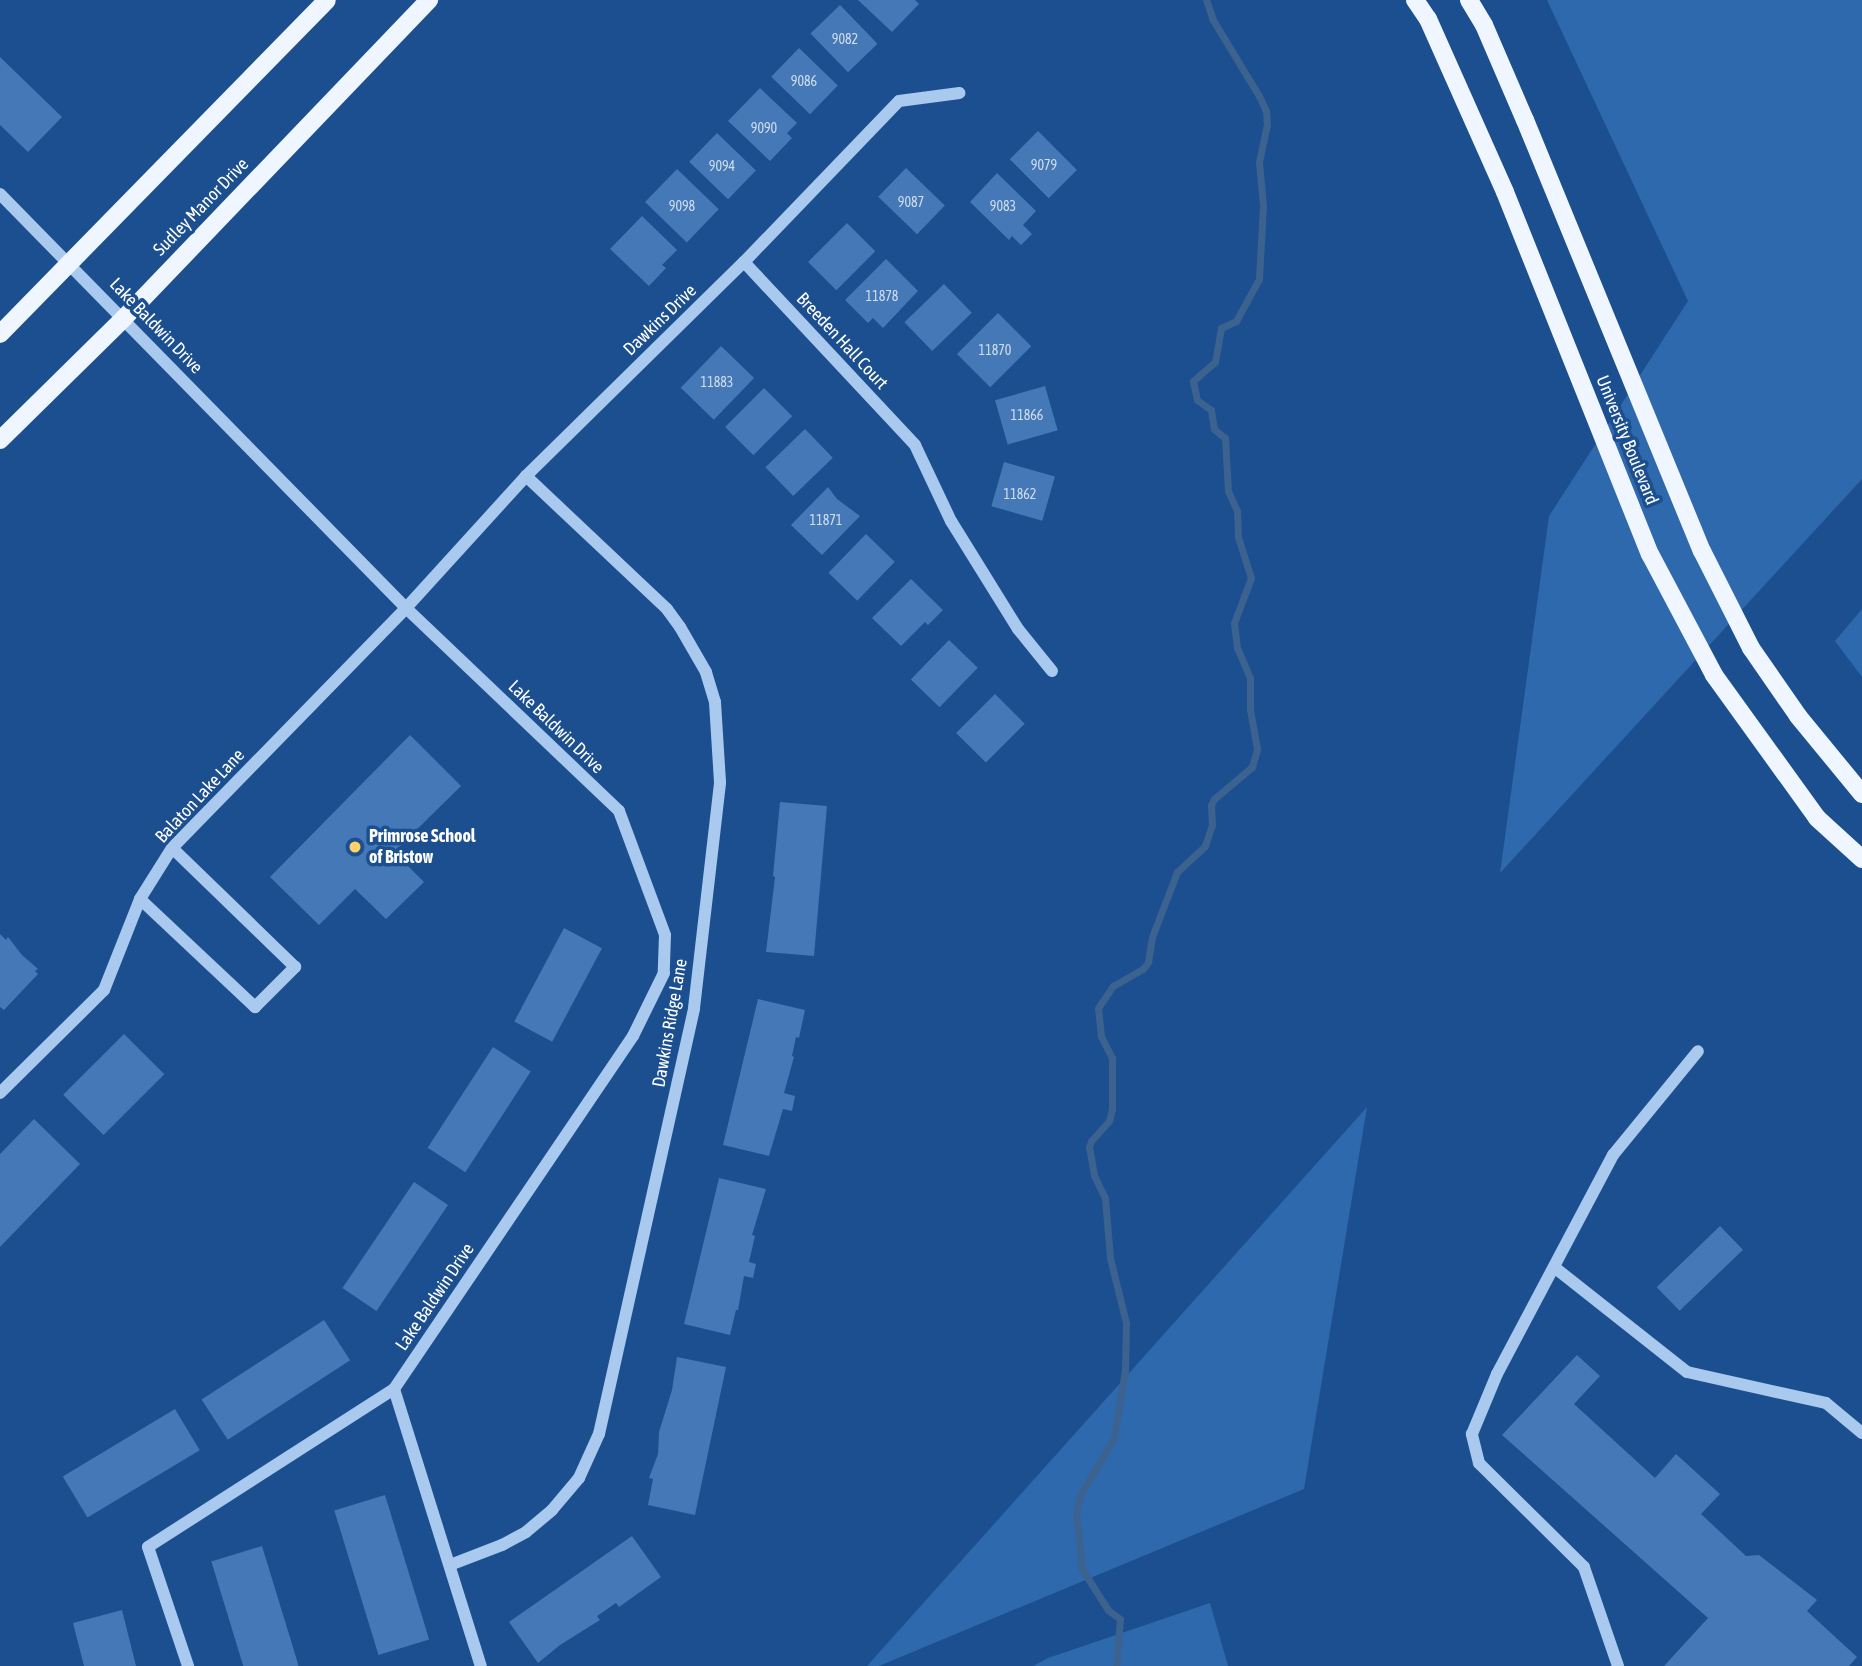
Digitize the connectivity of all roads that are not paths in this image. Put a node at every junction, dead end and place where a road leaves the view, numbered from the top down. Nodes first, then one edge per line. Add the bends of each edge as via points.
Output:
1 (327, 0) edge
2 (429, 0) edge
3 (1415, 0) edge
4 (1469, 0) edge
5 (959, 93) dead end
6 (0, 194) edge
7 (744, 262) junction
8 (70, 263) junction
9 (124, 318) junction
10 (0, 334) edge
11 (0, 440) edge
12 (526, 476) junction
13 (406, 608) junction
14 (1052, 671) dead end
15 (1862, 794) edge
16 (172, 848) junction
17 (1862, 859) edge
18 (139, 899) junction
19 (1698, 1051) dead end
20 (0, 1073) edge
21 (10, 1083) junction
22 (0, 1093) edge
23 (1554, 1267) junction
24 (394, 1389) junction
25 (1862, 1433) edge
26 (450, 1565) junction
27 (188, 1666) edge
28 (481, 1666) edge
29 (1618, 1666) edge

1 - 8 main road
2 - 9 main road, Sudley Manor Drive
3 - 17 main road, University Boulevard via 1428,19 1504,192 1650,554 1714,675 1816,818
4 - 15 main road, University Boulevard via 1525,120 1702,551 1751,648 1798,716
5 - 7 street, Dawkins Drive via 898,102
6 - 8 street, Lake Baldwin Drive
7 - 12 street, Dawkins Drive
7 - 14 street, Breeden Hall Court via 915,444 951,521 1018,629
8 - 9 street, Lake Baldwin Drive
8 - 10 main road
9 - 11 main road, Sudley Manor Drive
9 - 13 street, Lake Baldwin Drive
12 - 13 street, Dawkins Drive
12 - 26 street, Dawkins Ridge Lane via 680,627 706,672 715,702 720,782 694,1007 599,1434 579,1478 552,1510 502,1545
13 - 16 street, Balaton Lake Lane
13 - 24 street, Lake Baldwin Drive via 619,811 661,919 666,957 659,987 633,1036
16 - 18 street, Balaton Lake Lane
16 - 18 street via 295,967 255,1007
18 - 21 street, Balaton Lake Lane via 104,990
19 - 23 street via 1612,1155
20 - 21 street
21 - 22 street, Balaton Lake Lane
23 - 25 street via 1687,1372 1826,1403
23 - 29 street via 1483,1402 1472,1434 1479,1464 1584,1567
24 - 26 street
24 - 27 street, Lake Baldwin Drive via 148,1547
26 - 28 street

